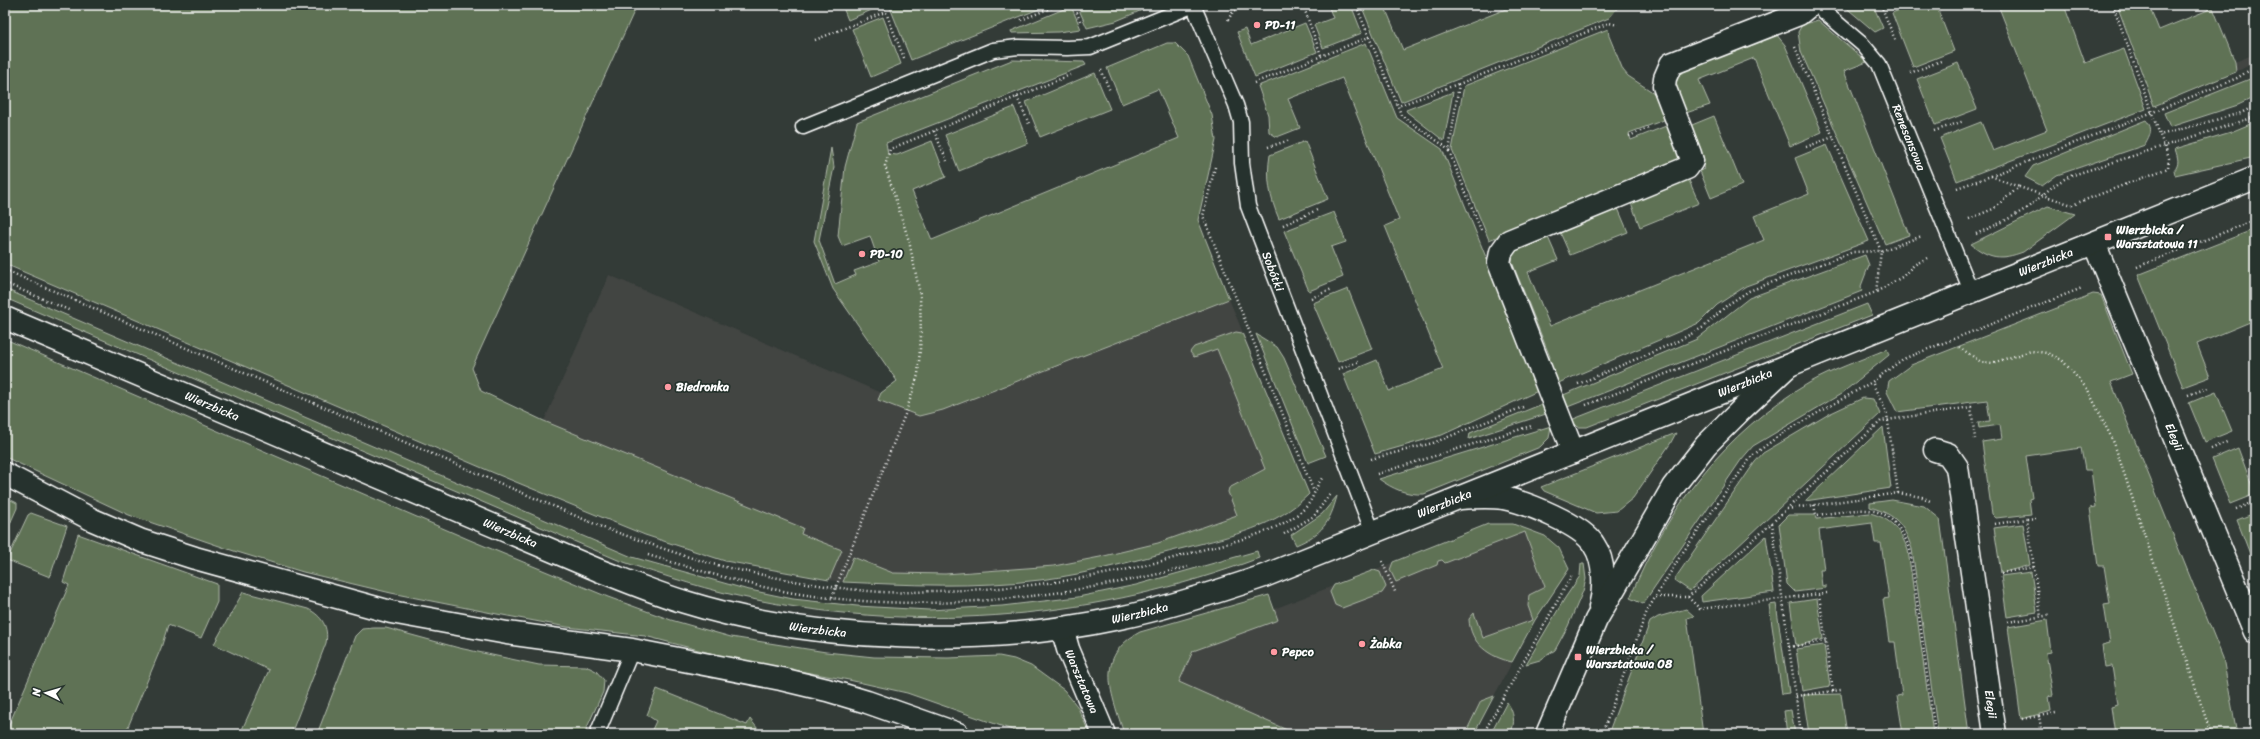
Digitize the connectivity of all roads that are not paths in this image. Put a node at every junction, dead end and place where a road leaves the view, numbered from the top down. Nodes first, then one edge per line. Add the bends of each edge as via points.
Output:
1 (1194, 5) edge
2 (1810, 5) edge
3 (1816, 5) edge
4 (803, 127) dead end
5 (2255, 178) edge
6 (2094, 243) junction
7 (1971, 292) junction
8 (5, 318) edge
9 (1789, 365) junction
10 (1935, 450) dead end
11 (1573, 452) junction
12 (5, 474) edge
13 (1458, 498) junction
14 (1373, 533) junction
15 (1596, 620) junction
16 (1062, 628) junction
17 (2255, 632) edge
18 (632, 650) junction
19 (597, 734) edge
20 (958, 734) edge
21 (1104, 734) edge
22 (1547, 734) edge
23 (1995, 734) edge

1 - 4 lane via 1090,47 1018,47 993,50
1 - 14 lane, Sobótki via 1241,122 1242,163 1248,206
2 - 11 street via 1799,14 1671,64 1664,78 1664,86 1692,161 1687,168 1509,241 1499,258
3 - 7 lane, Renesansowa via 1863,45 1879,64
5 - 6 street, Wierzbicka
6 - 7 street, Wierzbicka
6 - 17 street, Elegii
7 - 9 street, Wierzbicka
8 - 16 street, Wierzbicka via 598,570 686,602 777,622 880,635 967,636
9 - 11 street, Wierzbicka
9 - 15 street via 1706,445 1673,487
10 - 23 street, Elegii via 1948,454 1957,467
11 - 13 street, Wierzbicka
12 - 18 street via 93,520 142,541 195,558 391,612 507,633
13 - 14 street, Wierzbicka
13 - 15 street via 1510,500 1524,504 1582,532 1594,544 1601,560 1603,582 1601,604
14 - 16 street, Wierzbicka via 1228,588 1119,618
15 - 22 street via 1561,696
16 - 21 street, Warsztatowa via 1068,649
18 - 19 lane
18 - 20 street via 827,690

